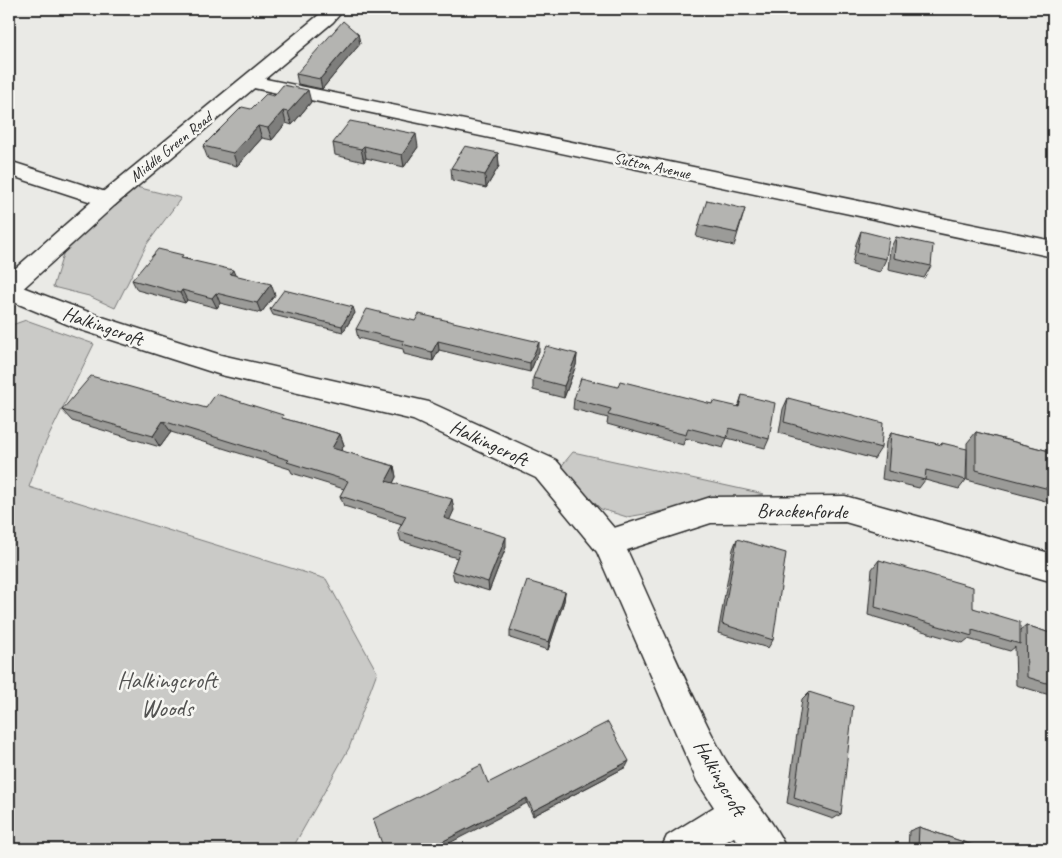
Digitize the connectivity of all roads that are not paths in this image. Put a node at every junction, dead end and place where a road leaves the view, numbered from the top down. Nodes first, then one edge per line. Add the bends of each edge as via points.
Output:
1 (335, 9) edge
2 (251, 82) junction
3 (9, 168) edge
4 (106, 200) junction
5 (1053, 249) edge
6 (9, 287) edge
7 (9, 291) edge
8 (608, 543) junction
9 (1053, 568) edge
10 (739, 813) junction
11 (680, 849) edge
12 (767, 849) edge

1 - 2 street, Middle Green Road
2 - 4 street, Middle Green Road
2 - 5 street, Sutton Avenue
3 - 4 street
4 - 6 street, Middle Green Road
7 - 8 street, Halkingcroft via 90,323 221,365 419,410 546,469
8 - 9 street, Brackenforde via 711,510 845,509
8 - 10 street, Halkingcroft via 710,768
10 - 11 street
10 - 12 street, Halkingcroft

